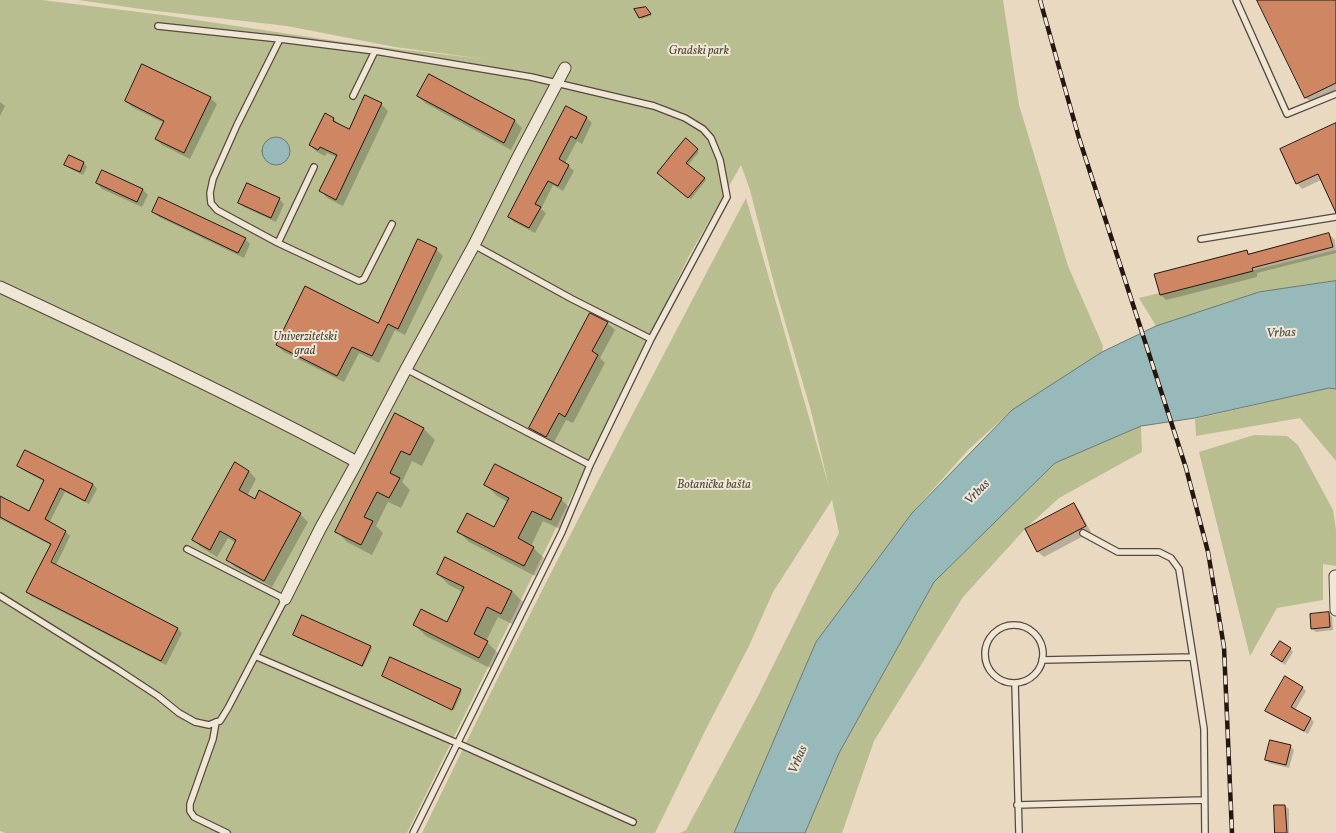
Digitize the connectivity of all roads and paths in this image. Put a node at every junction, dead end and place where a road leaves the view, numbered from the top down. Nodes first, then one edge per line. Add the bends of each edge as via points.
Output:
1 (1236, 0) edge
2 (158, 26) dead end
3 (280, 39) junction
4 (375, 51) junction
5 (565, 68) dead end
6 (557, 84) junction
7 (1336, 94) edge
8 (353, 96) dead end
9 (314, 167) dead end
10 (1336, 217) edge
11 (392, 224) dead end
12 (1200, 239) dead end
13 (278, 243) junction
14 (474, 245) junction
15 (0, 287) edge
16 (651, 339) junction
17 (406, 369) junction
18 (357, 462) junction
19 (590, 465) junction
20 (1083, 534) dead end
21 (187, 549) dead end
22 (1335, 576) edge
23 (0, 596) edge
24 (284, 599) junction
25 (1336, 610) edge
26 (255, 656) junction
27 (1193, 657) junction
28 (1042, 660) junction
29 (1015, 683) junction
30 (216, 722) junction
31 (456, 743) junction
32 (1204, 800) junction
33 (1017, 806) junction
34 (633, 822) dead end
35 (227, 833) edge
36 (413, 833) edge
37 (1019, 833) edge
38 (1205, 833) edge

1 - 7 lane via 1287,114
2 - 3 lane
3 - 4 lane
3 - 13 lane via 237,125 213,179 210,193 211,203 217,210
4 - 6 lane
4 - 8 lane
5 - 6 street
6 - 14 street
6 - 16 lane via 654,106 685,118 703,129 716,149 727,197
9 - 13 lane
10 - 12 lane
11 - 13 lane via 364,279 359,281
14 - 16 lane
14 - 17 street
15 - 18 street via 212,386
16 - 19 lane
17 - 18 street
17 - 19 lane
18 - 24 street
19 - 31 lane via 562,532
20 - 27 lane via 1118,552 1159,552 1171,558 1179,569
21 - 24 lane
22 - 25 street
23 - 30 lane via 117,669 158,696 178,713 209,726
24 - 26 lane
26 - 30 lane via 228,708 220,721
26 - 31 lane
27 - 28 lane
27 - 32 lane via 1204,729
28 - 29 lane via 1033,676
28 - 29 lane via 1040,641 1026,628 1008,626 999,629 987,644 986,662 997,678
29 - 33 lane
30 - 35 lane via 190,811 194,817
31 - 34 lane
31 - 36 lane
32 - 33 lane
32 - 38 lane
33 - 37 lane

